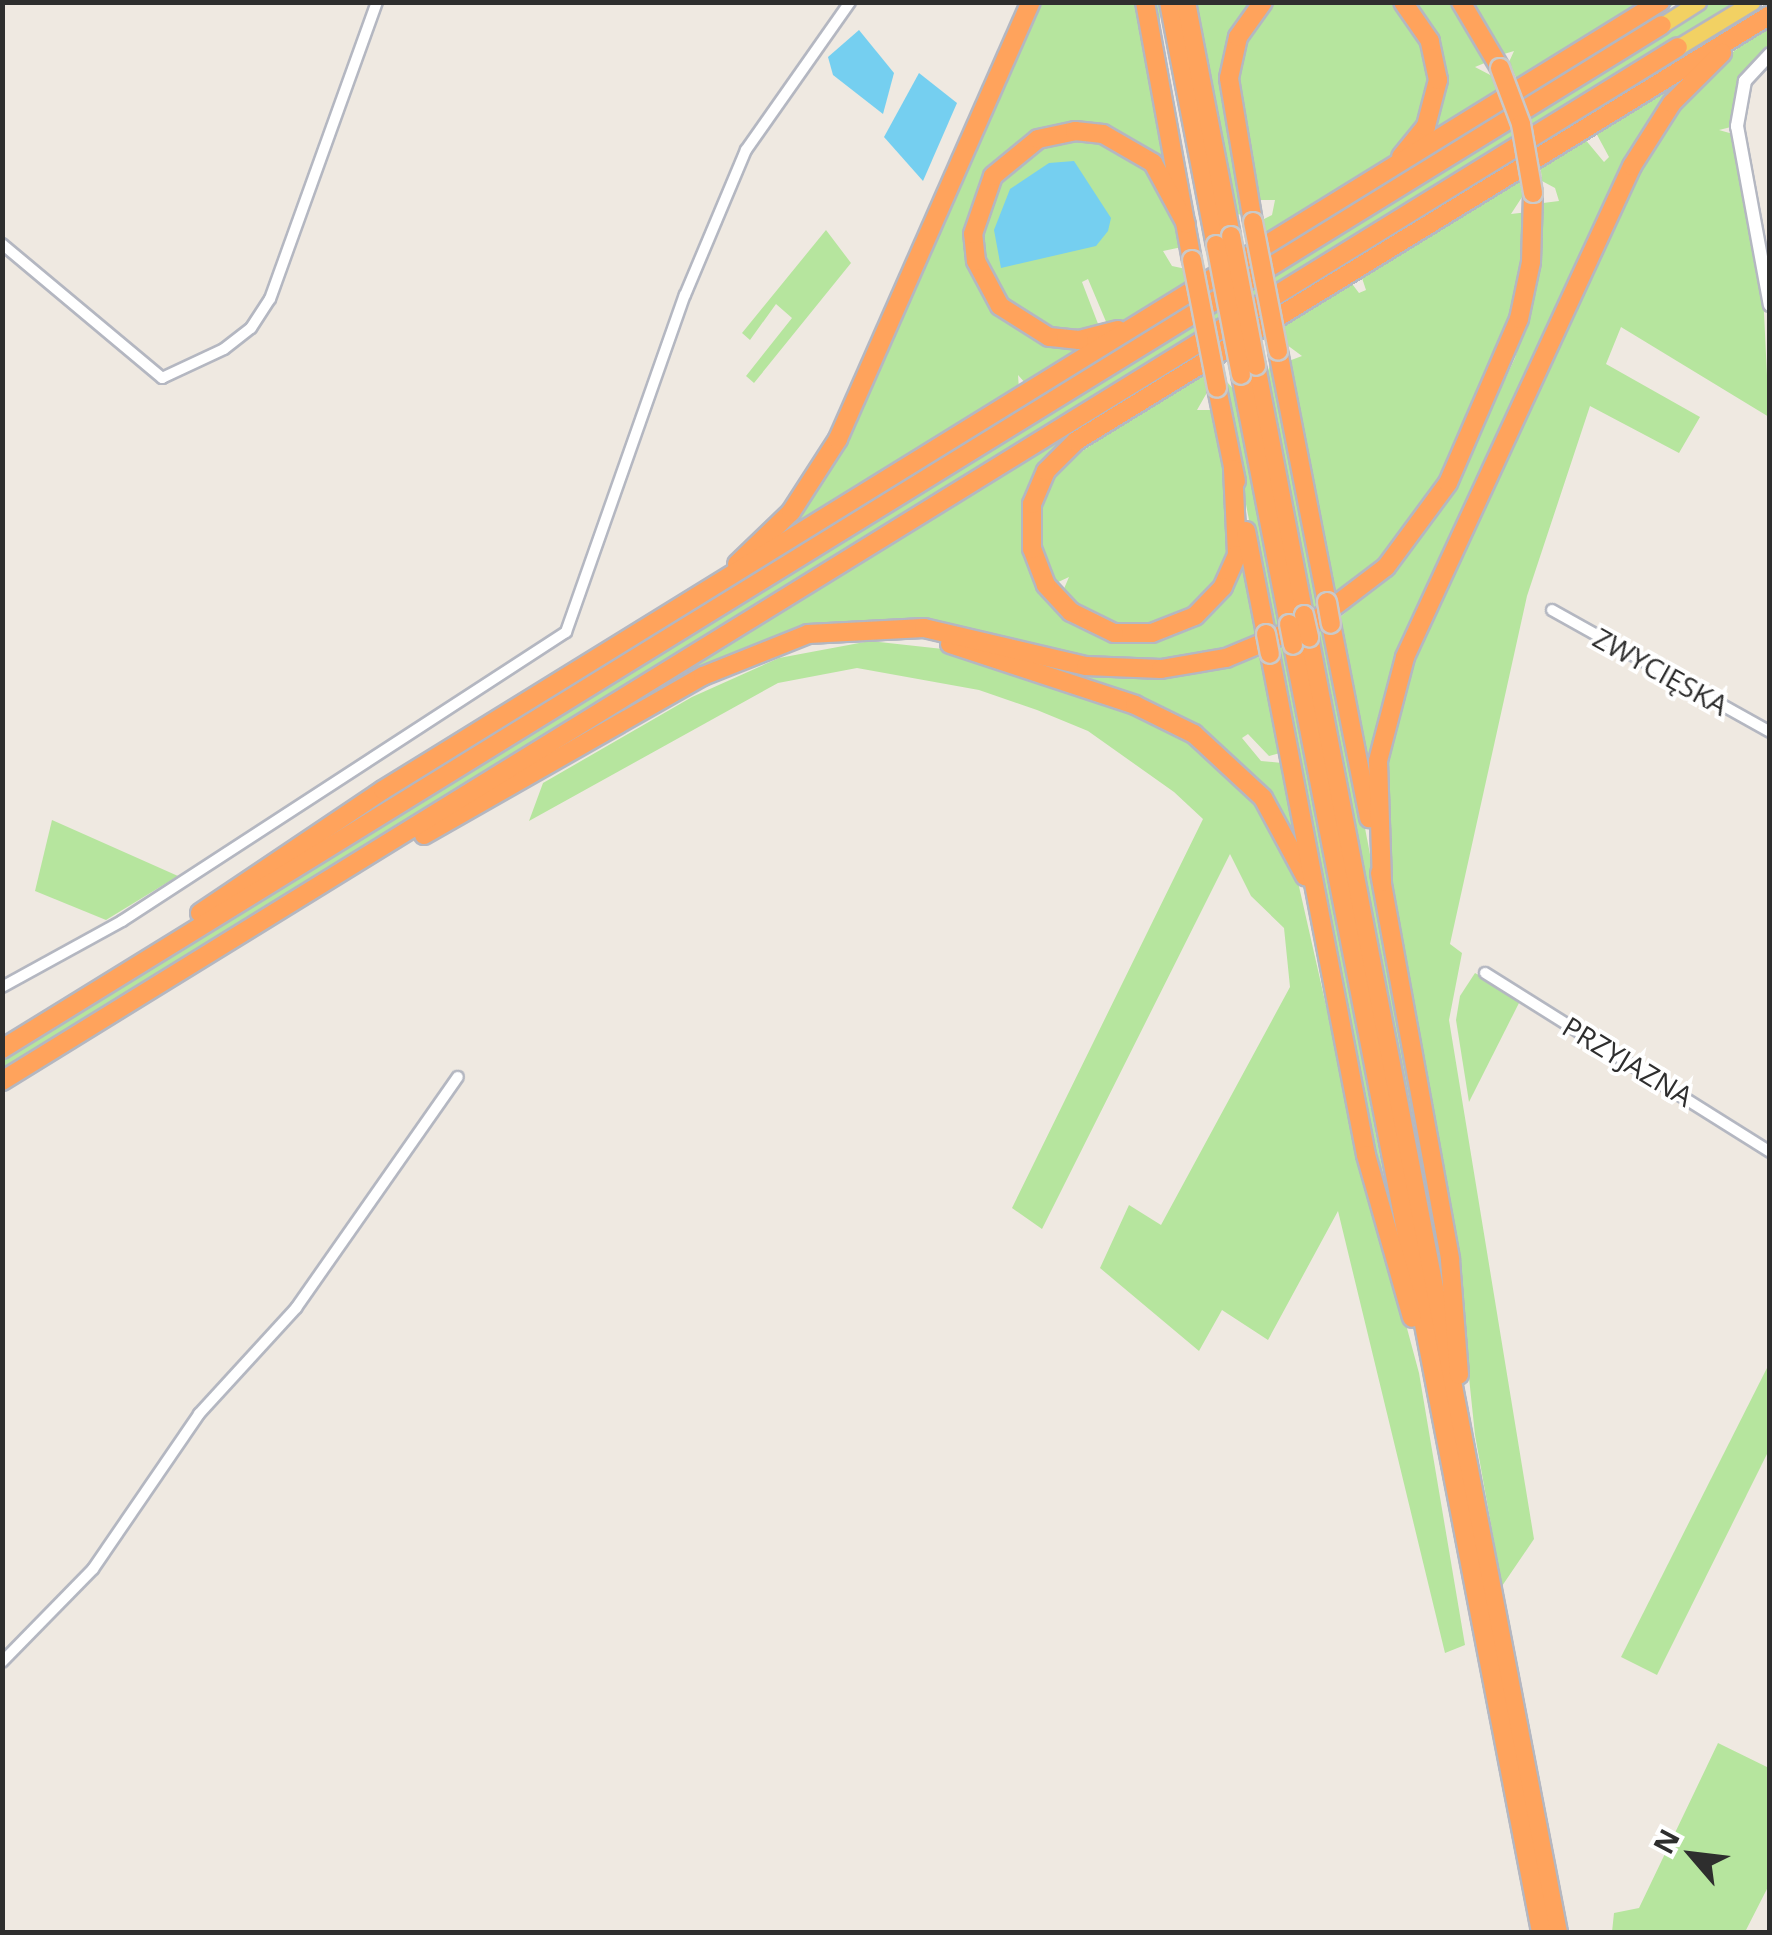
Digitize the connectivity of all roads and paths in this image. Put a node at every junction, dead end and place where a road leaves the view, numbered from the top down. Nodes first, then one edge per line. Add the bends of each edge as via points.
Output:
1 (378, 2) edge
2 (850, 2) edge
3 (1031, 2) edge
4 (1144, 2) edge
5 (1169, 2) edge
6 (1186, 2) edge
7 (1262, 2) edge
8 (1403, 2) edge
9 (1460, 2) edge
10 (1660, 2) edge
11 (1698, 2) edge
12 (1752, 2) edge
13 (1769, 15) edge
14 (1662, 24) joint
15 (1678, 47) joint
16 (1765, 57) edge
17 (1365, 187) junction
18 (1186, 224) junction
19 (1223, 241) junction
20 (2, 244) edge
21 (1770, 305) edge
22 (1160, 313) junction
23 (1233, 469) junction
24 (684, 605) junction
25 (1552, 610) dead end
26 (814, 633) junction
27 (1301, 641) junction
28 (1770, 732) edge
29 (1382, 882) junction
30 (303, 896) junction
31 (1325, 938) junction
32 (1485, 973) dead end
33 (112, 980) junction
34 (2, 987) edge
35 (2, 1049) edge
36 (458, 1078) dead end
37 (2, 1080) edge
38 (1770, 1152) edge
39 (1437, 1394) junction
40 (1461, 1430) junction
41 (2, 1662) edge
42 (1540, 1932) edge
43 (1558, 1932) edge

1 - 20 street via 270,299 251,328 224,349 162,378
2 - 34 street via 746,150 685,295 566,632 122,920
3 - 24 highway via 827,459 775,529
4 - 18 highway
5 - 19 highway
6 - 19 highway
7 - 29 highway, bridge via 1238,37 1229,78
8 - 17 highway via 1430,41 1436,96 1416,140
9 - 26 highway, bridge via 1500,68 1521,124 1533,193 1532,248 1519,319 1448,483 1394,558 1315,621 1226,658 1143,670 1067,663 924,628
10 - 17 highway
11 - 14 main road
12 - 15 main road
13 - 23 highway via 1076,441 1046,472 1032,504 1032,549 1046,585 1070,612 1114,632 1152,634 1195,616 1223,586 1237,555
13 - 29 highway via 1691,82 1640,152 1405,657 1378,761
14 - 33 highway
15 - 30 highway
16 - 21 street via 1741,91 1738,126
17 - 22 highway
18 - 22 highway via 1168,182 1144,154 1124,141 1082,131 1028,144 1000,167 980,203 976,262 1000,306 1028,329 1080,340
18 - 23 highway, bridge
19 - 27 highway, bridge
22 - 24 highway
23 - 31 highway, bridge
24 - 33 highway via 310,836
25 - 28 street, ZWYCIĘSKA
26 - 30 highway via 773,643 703,676 342,882
26 - 31 highway via 944,642 1135,704 1182,727 1224,756 1270,808 1300,862
27 - 39 highway
27 - 40 highway
29 - 40 highway via 1450,1260
30 - 37 highway
31 - 39 highway via 1376,1197
32 - 38 street, PRZYJAZNA
33 - 35 highway
36 - 41 street via 296,1308 200,1414 93,1570
39 - 42 highway
40 - 43 highway

